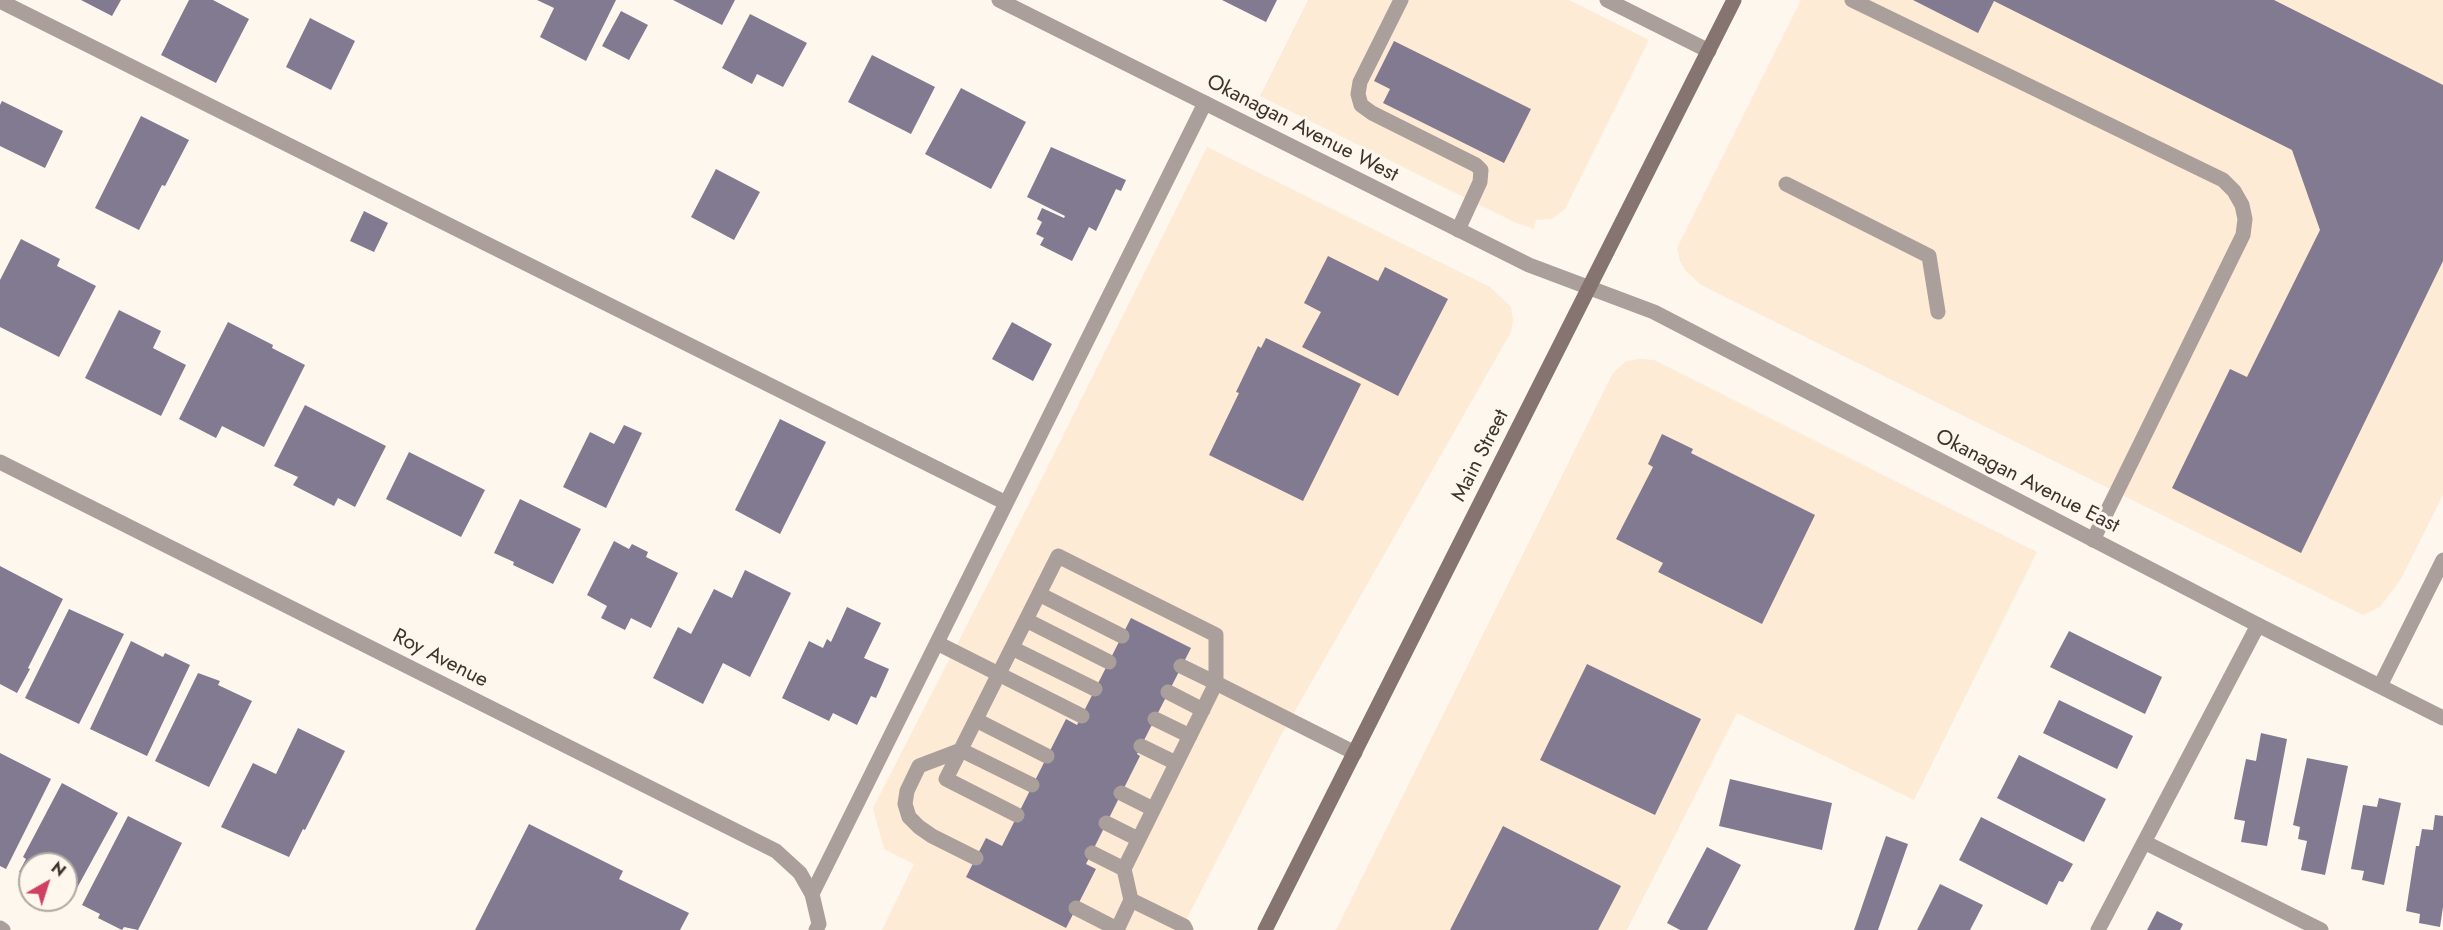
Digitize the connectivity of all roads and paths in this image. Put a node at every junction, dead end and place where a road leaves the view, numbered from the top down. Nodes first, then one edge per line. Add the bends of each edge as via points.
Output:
1 (999, 0) edge
2 (1401, 0) edge
3 (1607, 0) edge
4 (1734, 0) edge
5 (1852, 0) edge
6 (0, 2) edge
7 (1709, 51) junction
8 (1205, 103) junction
9 (1786, 184) dead end
10 (1458, 230) junction
11 (1590, 286) junction
12 (1938, 312) dead end
13 (0, 462) edge
14 (1006, 502) junction
15 (2093, 540) junction
16 (2443, 560) edge
17 (1039, 594) junction
18 (1026, 620) junction
19 (2258, 625) junction
20 (1122, 636) dead end
21 (937, 643) junction
22 (1012, 648) junction
23 (1108, 662) dead end
24 (1181, 666) dead end
25 (999, 674) junction
26 (1216, 683) junction
27 (2380, 686) junction
28 (1095, 689) dead end
29 (1168, 692) dead end
30 (1203, 710) junction
31 (1082, 716) dead end
32 (2443, 718) edge
33 (1155, 719) dead end
34 (976, 720) junction
35 (1190, 736) junction
36 (1141, 746) dead end
37 (961, 750) junction
38 (1354, 753) junction
39 (1047, 756) dead end
40 (1176, 763) junction
41 (1032, 785) dead end
42 (1121, 793) dead end
43 (1153, 809) junction
44 (1017, 815) dead end
45 (1107, 823) dead end
46 (1138, 839) junction
47 (2144, 842) junction
48 (1092, 853) dead end
49 (976, 858) dead end
50 (1124, 869) junction
51 (812, 894) junction
52 (1131, 900) junction
53 (1076, 908) dead end
54 (1117, 929) edge
55 (816, 930) edge
56 (1186, 930) edge
57 (1265, 930) edge
58 (2098, 930) edge
59 (2321, 930) edge

1 - 8 street, Okanagan Avenue West
2 - 10 street via 1360,82 1358,94 1361,105 1372,113 1480,170 1480,182
3 - 7 street
4 - 7 main road, Main Street
5 - 15 street via 2223,180 2242,205 2243,236
6 - 14 street
7 - 11 main road, Main Street
8 - 10 street, Okanagan Avenue West
8 - 14 street
9 - 12 street via 1929,256
10 - 11 street, Okanagan Avenue West via 1529,265
11 - 15 street, Okanagan Avenue East via 1654,312
11 - 38 main road, Main Street
13 - 51 street, Roy Avenue via 776,851 800,873
14 - 21 street
15 - 19 street, Okanagan Avenue East
16 - 27 street
17 - 18 street
17 - 20 street
17 - 26 street via 1058,556 1216,635
18 - 22 street
18 - 23 street
19 - 27 street, Okanagan Avenue East
19 - 47 street
21 - 25 street
21 - 51 street
22 - 25 street
22 - 28 street
24 - 26 street
25 - 31 street
25 - 34 street
26 - 30 street
26 - 38 street
27 - 32 street, Okanagan Avenue East
29 - 30 street
30 - 35 street
33 - 35 street
34 - 37 street
34 - 39 street
35 - 40 street
36 - 40 street
37 - 41 street
37 - 44 street via 946,779
37 - 49 street via 919,766 905,804 909,817 919,827
38 - 57 main road, Main Street
40 - 43 street
42 - 43 street
43 - 46 street
45 - 46 street
46 - 50 street
47 - 58 street
47 - 59 street
48 - 50 street
50 - 52 street
51 - 55 street, Roy Avenue via 819,924
52 - 54 street
52 - 56 street
53 - 54 street

